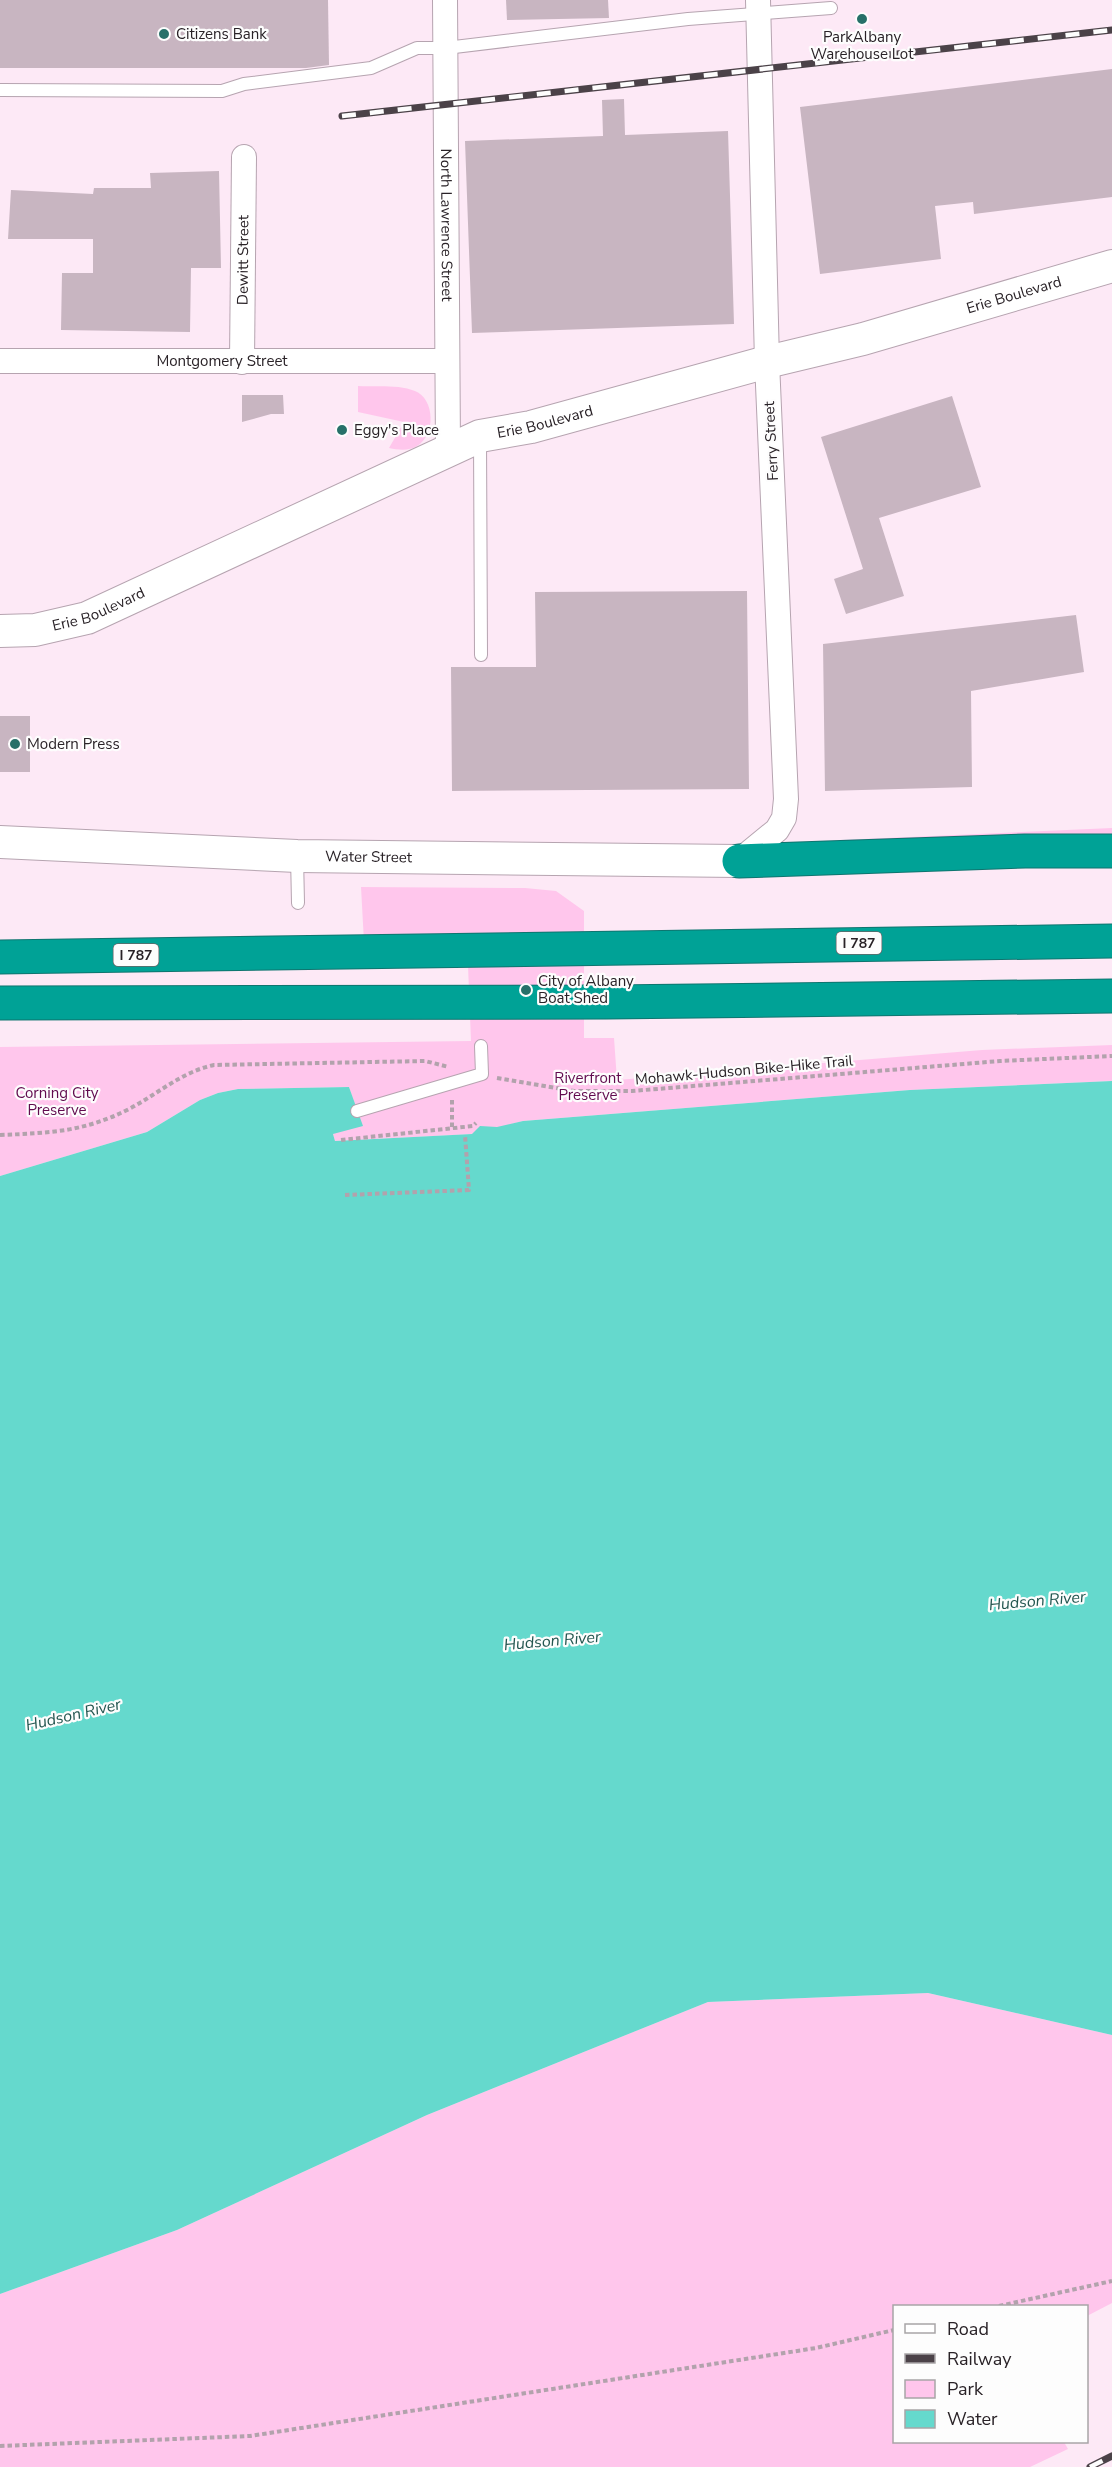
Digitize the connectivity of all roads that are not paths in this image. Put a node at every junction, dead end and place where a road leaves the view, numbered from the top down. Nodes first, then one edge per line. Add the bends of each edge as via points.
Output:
1 (445, 0) edge
2 (758, 7) edge
3 (831, 8) dead end
4 (446, 48) junction
5 (0, 90) edge
6 (244, 157) dead end
7 (1112, 266) edge
8 (445, 361) junction
9 (0, 362) edge
10 (242, 362) junction
11 (767, 362) junction
12 (480, 436) junction
13 (448, 449) junction
14 (0, 631) edge
15 (481, 656) dead end
16 (0, 842) edge
17 (1112, 851) edge
18 (297, 856) junction
19 (739, 861) junction
20 (298, 903) dead end
21 (0, 934) edge
22 (1112, 940) edge
23 (271, 954) junction
24 (0, 957) edge
25 (1112, 996) edge
26 (0, 1003) edge
27 (188, 1005) junction
28 (0, 1019) edge
29 (481, 1046) dead end
30 (357, 1111) dead end

1 - 4 street, North Lawrence Street
2 - 3 lane
2 - 4 lane
2 - 11 street, Ferry Street
4 - 5 lane via 417,48 371,68 244,84 222,91
4 - 8 street, North Lawrence Street
6 - 10 street, Dewitt Street
7 - 11 street, Erie Boulevard via 863,339
8 - 10 street, Montgomery Street
8 - 13 street, North Lawrence Street
9 - 10 street, Montgomery Street
11 - 12 street, Erie Boulevard via 531,427
11 - 19 street, Ferry Street via 786,799 784,818 777,830
12 - 13 street, Erie Boulevard
12 - 15 lane
13 - 14 street, Erie Boulevard via 87,618 35,630
16 - 18 street, Water Street
17 - 19 highway
18 - 19 street, Water Street
18 - 20 lane
21 - 23 highway
22 - 23 highway, I 787
23 - 24 highway, I 787
25 - 27 highway
26 - 27 highway
27 - 28 highway
29 - 30 lane via 482,1074

